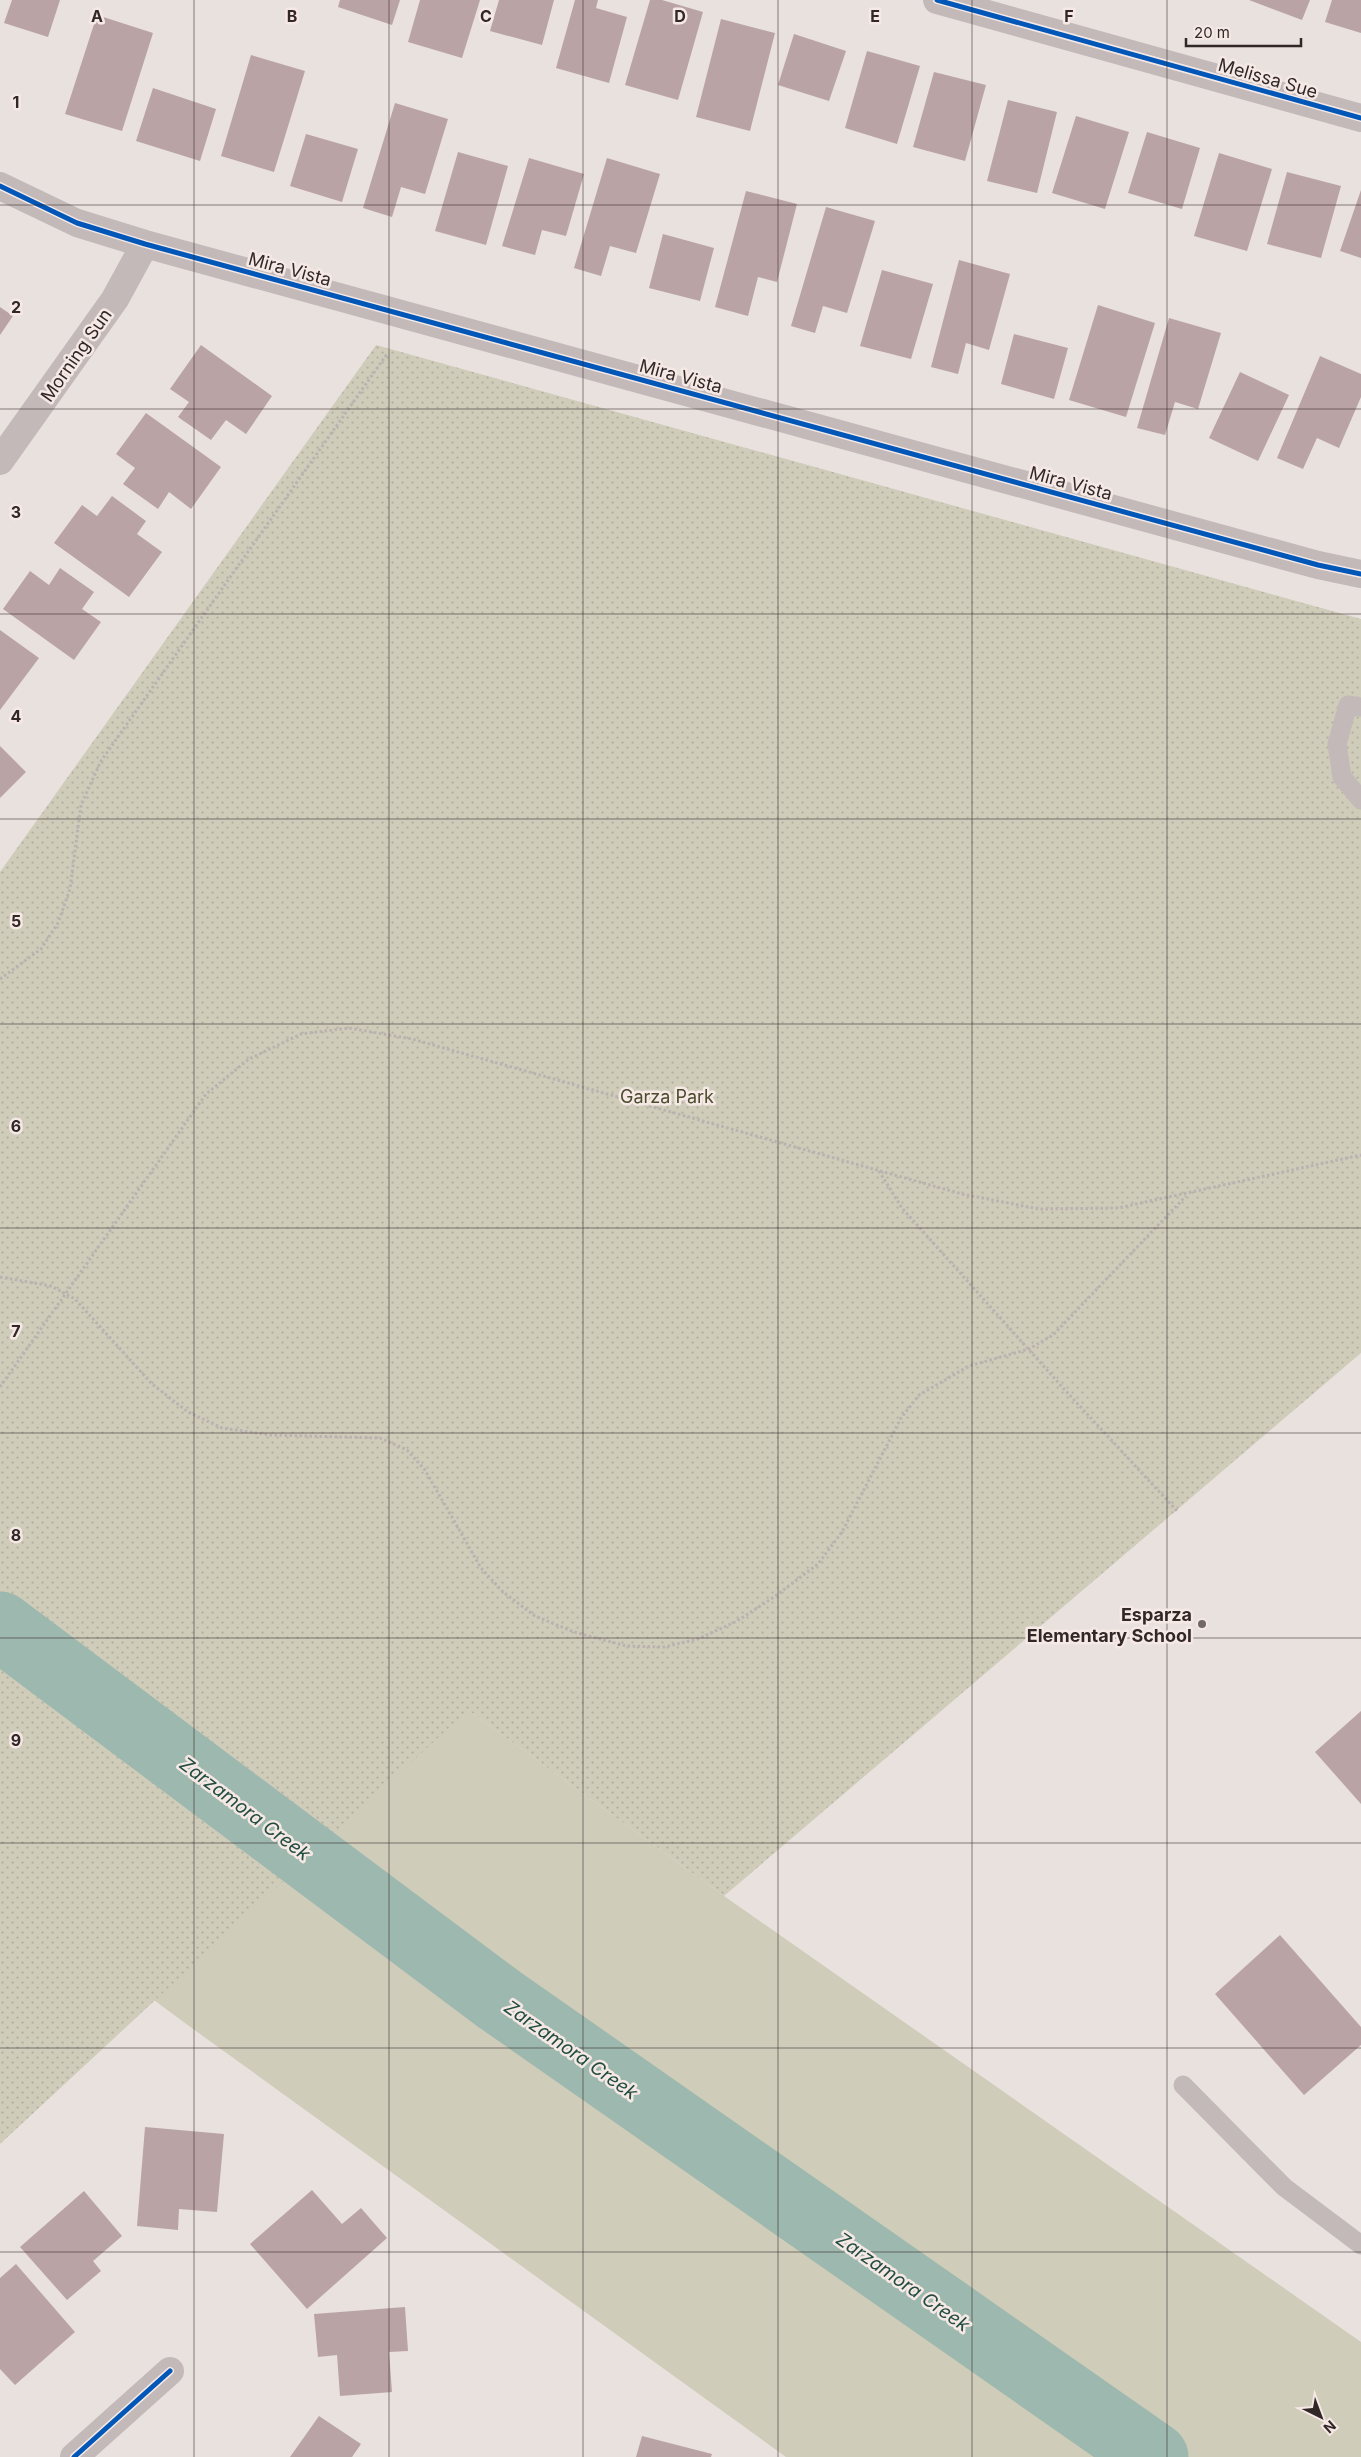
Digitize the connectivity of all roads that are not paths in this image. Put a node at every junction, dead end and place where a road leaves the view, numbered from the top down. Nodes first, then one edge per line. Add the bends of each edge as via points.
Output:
1 (937, 0) edge
2 (1361, 118) edge
3 (0, 186) edge
4 (145, 244) junction
5 (0, 461) edge
6 (1361, 574) edge
7 (1361, 707) edge
8 (1361, 800) edge
9 (1183, 2084) dead end
10 (1361, 2245) edge
11 (170, 2371) dead end
12 (74, 2457) edge

1 - 2 street, Melissa Sue
3 - 4 street, Mira Vista via 76,223
4 - 5 street, Morning Sun via 115,299
4 - 6 street, Mira Vista
7 - 8 lane via 1348,705 1337,744 1342,777
9 - 10 lane via 1284,2187
11 - 12 street

